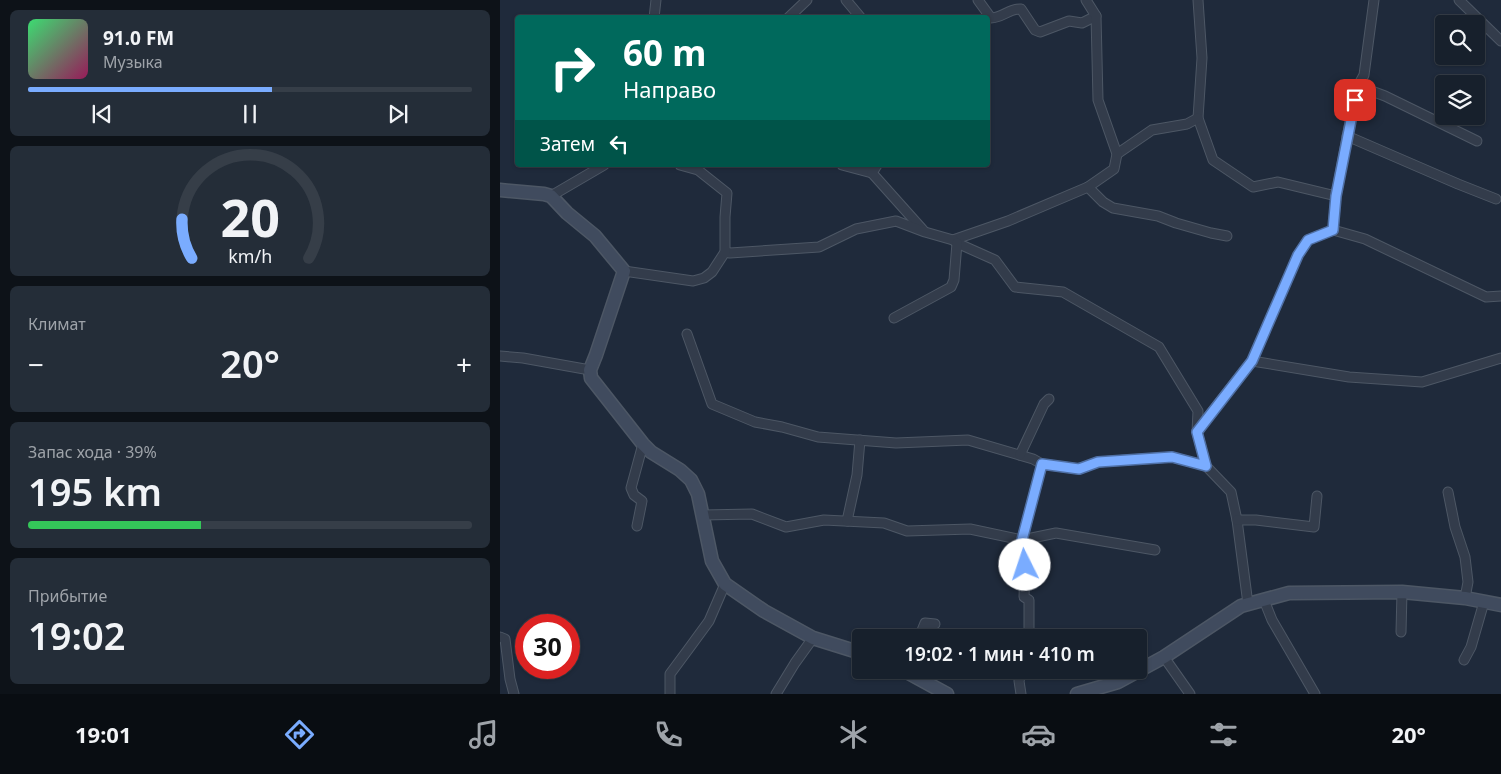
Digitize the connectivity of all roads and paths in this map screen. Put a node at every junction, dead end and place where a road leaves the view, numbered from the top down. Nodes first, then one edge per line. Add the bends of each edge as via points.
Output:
1 (656, 0) edge
2 (806, 0) edge
3 (846, 0) edge
4 (978, 0) edge
5 (1086, 0) edge
6 (1198, 0) edge
7 (1374, 0) edge
8 (1459, 0) edge
9 (654, 15) edge
10 (791, 15) edge
11 (858, 15) edge
12 (989, 15) edge
13 (1096, 16) junction
14 (990, 17) edge
15 (1501, 40) edge
16 (1358, 86) junction
17 (1198, 118) junction
18 (1347, 136) junction
19 (1477, 141) dead end
20 (1117, 154) junction
21 (601, 167) edge
22 (858, 167) edge
23 (700, 168) edge
24 (875, 169) edge
25 (1088, 187) junction
26 (500, 190) edge
27 (551, 196) junction
28 (1336, 196) junction
29 (1496, 199) dead end
30 (1333, 230) junction
31 (925, 232) junction
32 (1227, 236) dead end
33 (955, 242) junction
34 (725, 252) junction
35 (624, 271) junction
36 (1501, 296) edge
37 (894, 318) dead end
38 (687, 334) dead end
39 (500, 356) edge
40 (1501, 358) edge
41 (1252, 361) junction
42 (590, 370) junction
43 (1050, 399) dead end
44 (1197, 432) junction
45 (860, 440) junction
46 (643, 444) junction
47 (1020, 456) junction
48 (1042, 464) junction
49 (1206, 466) junction
50 (1448, 492) dead end
51 (1317, 496) dead end
52 (702, 515) junction
53 (1237, 520) junction
54 (847, 521) junction
55 (637, 526) dead end
56 (1034, 536) junction
57 (1022, 540) junction
58 (1155, 550) dead end
59 (1029, 552) junction
60 (725, 584) junction
61 (1402, 592) junction
62 (1466, 598) junction
63 (1264, 600) junction
64 (1484, 602) junction
65 (1248, 604) junction
66 (1501, 605) edge
67 (935, 624) dead end
68 (922, 629) edge
69 (1029, 629) edge
70 (1401, 632) dead end
71 (500, 637) edge
72 (813, 638) junction
73 (852, 650) edge
74 (1164, 656) junction
75 (1464, 660) dead end
76 (920, 679) edge
77 (1020, 679) edge
78 (514, 694) edge
79 (670, 694) edge
80 (776, 694) edge
81 (947, 694) edge
82 (1021, 694) edge
83 (1079, 694) edge
84 (1190, 694) edge
85 (1315, 694) edge

1 - 9 street
2 - 10 street
3 - 11 street
4 - 12 street
5 - 13 street
6 - 17 street via 1202,58
7 - 16 street via 1364,75
8 - 15 street
13 - 14 street via 1082,23 1069,21 1040,32 1035,30 1021,9 997,18
13 - 20 street via 1098,100
16 - 18 street
16 - 19 street
17 - 20 street via 1186,124 1152,130
17 - 28 street via 1213,160 1253,187 1278,182
18 - 28 street
18 - 29 street
20 - 25 street via 1114,169
21 - 27 street
22 - 24 street
23 - 34 street via 727,193
24 - 31 street
25 - 32 street via 1113,208 1158,216
25 - 33 street
26 - 27 main road
27 - 35 main road via 595,236
28 - 30 street
30 - 36 street via 1365,239 1486,297
30 - 41 street via 1308,240 1298,255
31 - 33 street
31 - 34 street via 896,221 856,229 819,247
33 - 37 street via 951,287
33 - 44 street via 995,260 1015,286 1063,292 1159,347 1198,411
34 - 35 street via 712,272 693,281
35 - 42 main road
38 - 45 street via 712,404 755,422 818,437
39 - 42 street
40 - 41 street via 1422,382 1349,377
41 - 44 street
42 - 46 main road via 591,378
43 - 47 street via 1044,404
44 - 49 street
45 - 47 street via 896,443 968,440
45 - 54 street via 857,475
46 - 52 main road via 690,480 698,494
46 - 55 street via 630,488 642,501
47 - 48 street
48 - 49 street via 1079,469 1098,462 1172,457
48 - 57 street
49 - 53 street via 1230,492
50 - 62 street via 1465,557
51 - 53 street via 1314,527
52 - 54 street via 752,514 786,527 824,520
52 - 60 main road via 712,561
53 - 65 street
54 - 57 street via 884,523 907,531 970,529
56 - 57 street
56 - 58 street via 1056,533
56 - 59 street
57 - 59 street
59 - 69 street via 1025,565 1024,597 1029,600
60 - 72 main road via 764,611
60 - 79 street via 708,621 670,674
61 - 62 main road
61 - 63 main road via 1304,592
61 - 70 street
62 - 64 main road
63 - 65 main road
63 - 85 street via 1272,620
64 - 66 main road
64 - 75 street
65 - 74 main road
67 - 68 street via 925,623
71 - 78 street via 505,639
72 - 73 main road
72 - 80 street
74 - 83 main road via 1118,682
74 - 84 street
76 - 81 main road
77 - 82 street

